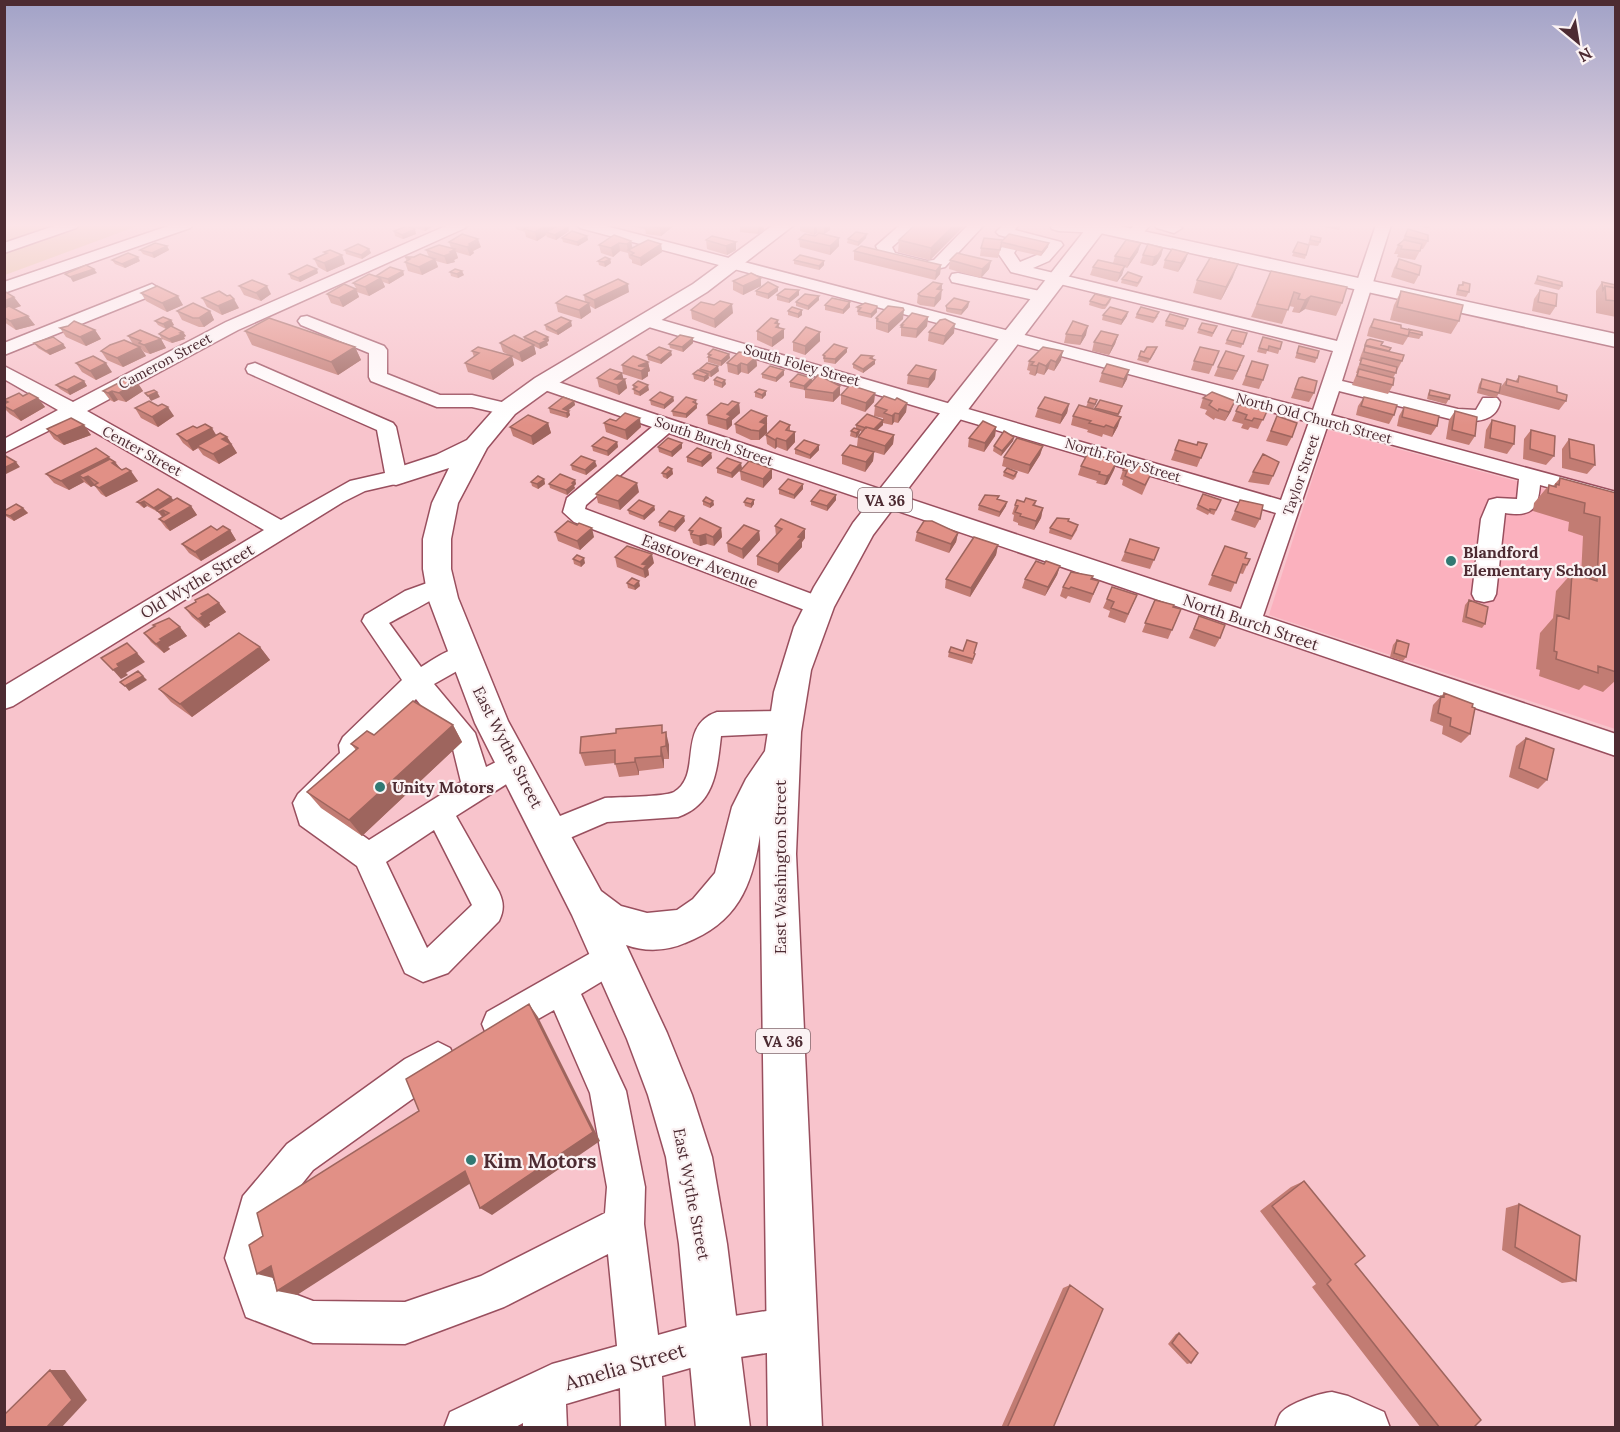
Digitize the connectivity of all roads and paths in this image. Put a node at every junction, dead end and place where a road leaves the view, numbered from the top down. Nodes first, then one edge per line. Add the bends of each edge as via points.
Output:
1 (145, 292) edge
2 (307, 292) edge
3 (692, 292) edge
4 (840, 292) edge
5 (1048, 292) edge
6 (1064, 292) edge
7 (1363, 292) edge
8 (1392, 292) edge
9 (307, 321) dead end
10 (648, 321) junction
11 (1013, 337) junction
12 (1616, 341) edge
13 (1343, 348) junction
14 (4, 350) edge
15 (255, 369) dead end
16 (4, 371) edge
17 (543, 383) junction
18 (1332, 384) junction
19 (1490, 402) dead end
20 (507, 409) junction
21 (71, 410) junction
22 (956, 410) junction
23 (1320, 419) junction
24 (666, 425) junction
25 (476, 445) junction
26 (4, 447) edge
27 (1530, 476) junction
28 (396, 477) junction
29 (886, 499) junction
30 (1616, 499) edge
31 (445, 503) junction
32 (1289, 510) junction
33 (281, 530) junction
34 (441, 586) junction
35 (1484, 594) dead end
36 (819, 606) junction
37 (1249, 621) junction
38 (464, 655) junction
39 (417, 681) junction
40 (4, 699) edge
41 (784, 738) junction
42 (1616, 745) edge
43 (514, 765) junction
44 (477, 788) junction
45 (439, 812) junction
46 (551, 832) junction
47 (368, 857) junction
48 (587, 904) junction
49 (612, 957) junction
50 (561, 988) junction
51 (624, 1224) junction
52 (792, 1328) junction
53 (715, 1340) junction
54 (639, 1361) junction
55 (545, 1409) edge
56 (466, 1428) edge
57 (644, 1428) edge
58 (723, 1428) edge
59 (795, 1428) edge
60 (1297, 1428) edge
61 (1368, 1428) edge

1 - 14 street
2 - 21 street, Cameron Street
3 - 10 main road, East Wythe Street
4 - 11 street, North Old Church Street
5 - 11 main road, East Washington Street / VA 36
6 - 13 street
7 - 13 street, Taylor Street
8 - 12 main road
9 - 20 street via 378,350 378,377 437,400 472,401
10 - 17 main road, East Wythe Street
10 - 22 street, South Foley Street
11 - 22 main road, East Washington Street / VA 36
11 - 23 street, North Old Church Street
13 - 18 street, Taylor Street
15 - 28 street via 386,427
16 - 21 street, Center Street
17 - 20 main road, East Wythe Street
17 - 24 street, South Burch Street
18 - 19 street via 1458,415 1486,412
18 - 23 street, Taylor Street
20 - 25 main road, East Wythe Street
21 - 26 street, Cameron Street
21 - 33 street, Center Street
22 - 29 main road, East Washington Street / VA 36
22 - 32 street, North Foley Street
23 - 27 street, North Old Church Street
23 - 32 street, Taylor Street
24 - 29 street, South Burch Street
24 - 36 street, Eastover Avenue via 575,503 574,512
25 - 28 main road
25 - 31 main road, East Wythe Street
27 - 30 street, North Old Church Street
27 - 35 street via 1528,503 1518,508 1497,506 1492,519
28 - 31 main road via 420,481
28 - 33 street, Old Wythe Street via 358,486
29 - 36 main road, East Washington Street / VA 36 via 834,573
29 - 37 street, North Burch Street
31 - 34 main road, East Wythe Street via 437,539
32 - 37 street, Taylor Street
33 - 40 street, Old Wythe Street
34 - 38 main road, East Wythe Street
34 - 39 street via 374,621
36 - 41 main road, East Washington Street / VA 36 via 790,690
37 - 42 street, North Burch Street
38 - 39 street
38 - 43 main road, East Wythe Street
39 - 44 street via 465,741
39 - 47 street via 353,745 354,757 308,803 310,816
41 - 46 street via 717,723 708,731 695,792 678,805 605,810
41 - 48 main road via 752,800 728,886 710,911 676,930 660,932 636,930 613,922
41 - 52 main road, East Washington Street / VA 36 via 777,869
43 - 44 street
43 - 46 main road, East Wythe Street
44 - 45 street
45 - 47 street
45 - 47 street via 488,902 488,910 436,962 423,966 417,962
46 - 48 main road, East Wythe Street
48 - 49 main road, East Wythe Street
49 - 50 street
49 - 53 main road, East Wythe Street via 670,1095 688,1158
50 - 51 street via 608,1091 626,1187
50 - 51 street via 418,1072 300,1157 256,1210 245,1258 261,1302 314,1322 405,1323 490,1293
51 - 54 street
52 - 53 street, Amelia Street
52 - 59 main road, East Washington Street / VA 36
53 - 54 street, Amelia Street
53 - 58 main road
54 - 55 street, Amelia Street
54 - 57 street
55 - 56 street, Amelia Street
60 - 61 street via 1315,1416 1330,1413 1348,1416

